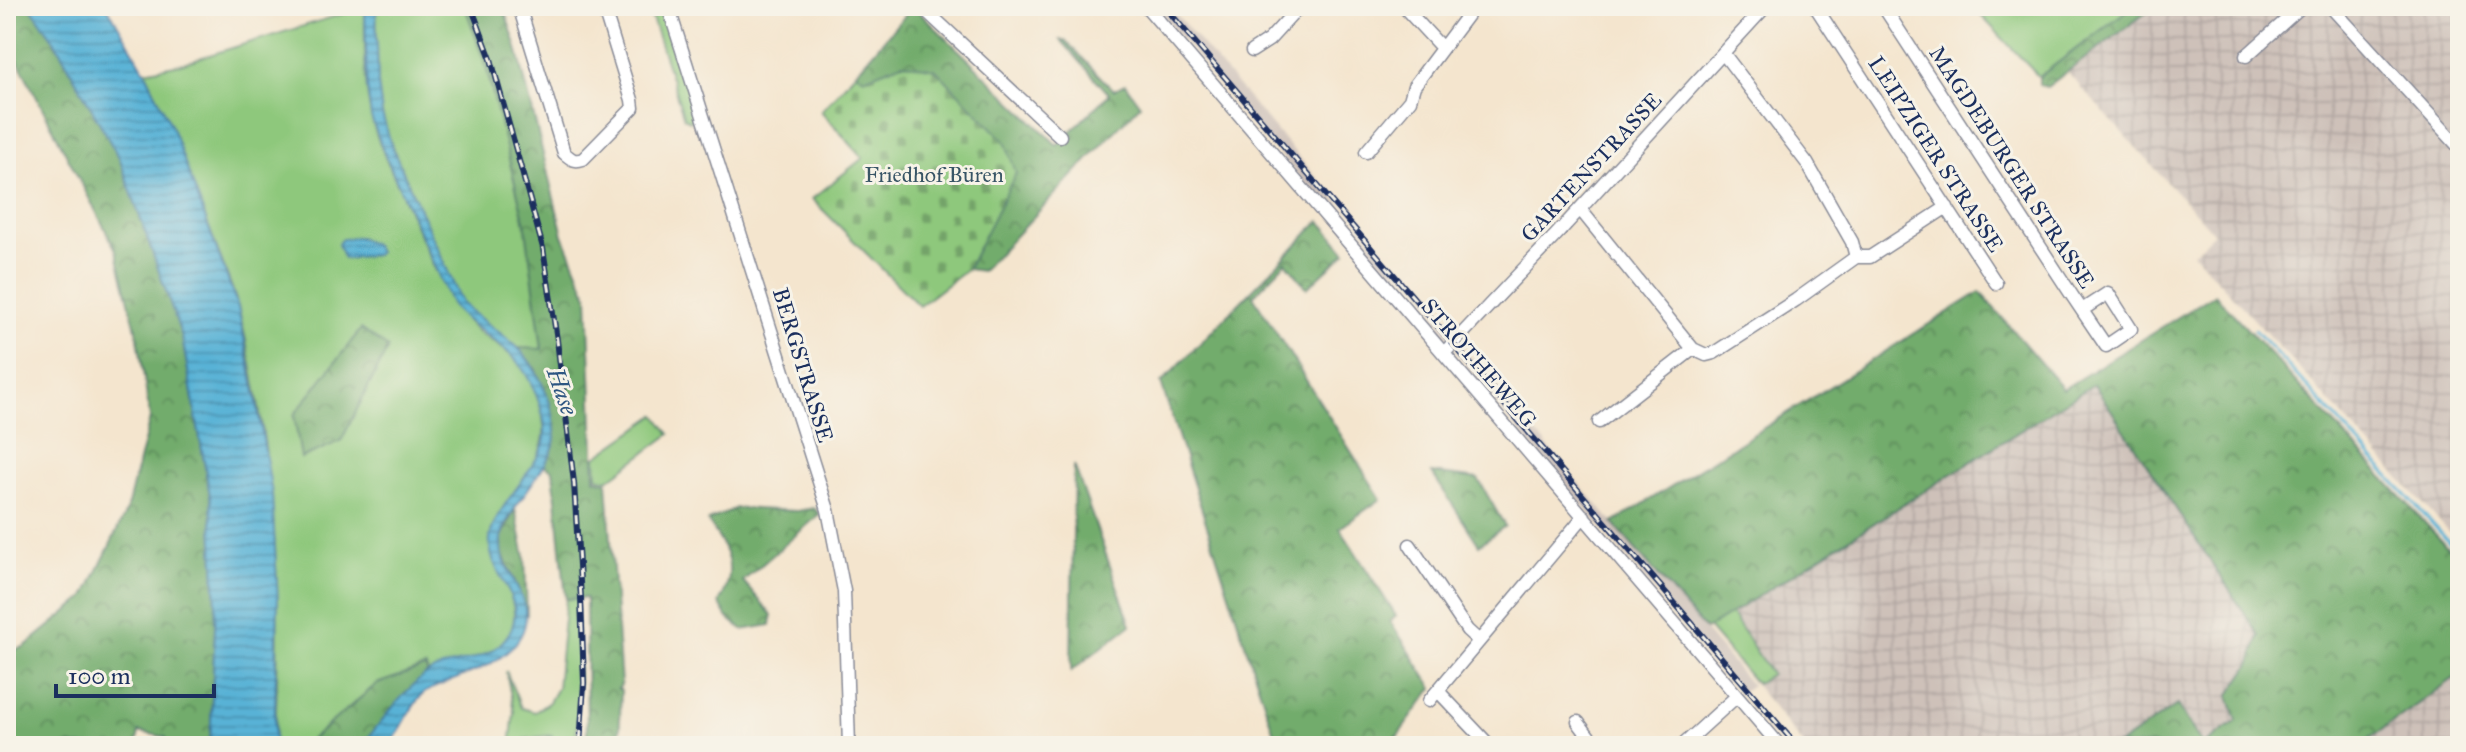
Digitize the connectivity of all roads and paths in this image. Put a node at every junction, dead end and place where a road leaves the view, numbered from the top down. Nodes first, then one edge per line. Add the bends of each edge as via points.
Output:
1 (519, 6) edge
2 (603, 6) edge
3 (668, 6) edge
4 (921, 6) edge
5 (1146, 6) edge
6 (1300, 6) edge
7 (1403, 6) edge
8 (1474, 6) edge
9 (1766, 6) edge
10 (1815, 6) edge
11 (1883, 6) edge
12 (2302, 6) edge
13 (2330, 6) edge
14 (1442, 48) junction
15 (1252, 51) dead end
16 (1723, 53) junction
17 (2246, 56) dead end
18 (1060, 136) dead end
19 (2460, 148) edge
20 (1366, 152) dead end
21 (1947, 207) junction
22 (1580, 209) junction
23 (1856, 257) junction
24 (1996, 283) dead end
25 (2082, 310) dead end
26 (1693, 349) junction
27 (1444, 353) junction
28 (1599, 422) dead end
29 (1584, 516) junction
30 (1410, 545) dead end
31 (1479, 641) junction
32 (1737, 696) junction
33 (1578, 722) dead end
34 (849, 746) edge
35 (1490, 746) edge
36 (1596, 746) edge
37 (1682, 746) edge
38 (1780, 746) edge

1 - 2 street via 564,153 577,161 633,108
3 - 34 street, BERGSTRASSE via 828,510 844,591
4 - 18 street
5 - 27 street, STROTHEWEG
6 - 15 street
7 - 14 street
8 - 14 street
9 - 16 street, GARTENSTRASSE
10 - 21 street, LEIPZIGER STRASSE
11 - 25 street, MAGDEBURGER STRASSE
12 - 17 street
13 - 19 street
14 - 20 street via 1410,100
16 - 22 street, GARTENSTRASSE
16 - 23 street via 1807,163
21 - 23 street via 1870,257
21 - 24 street, LEIPZIGER STRASSE
22 - 26 street
22 - 27 street, GARTENSTRASSE
23 - 26 street via 1714,353
26 - 28 street
27 - 29 street, STROTHEWEG
29 - 31 street
29 - 32 street, STROTHEWEG
30 - 31 street
31 - 35 street via 1434,696
32 - 37 street
32 - 38 street, STROTHEWEG
33 - 36 street

